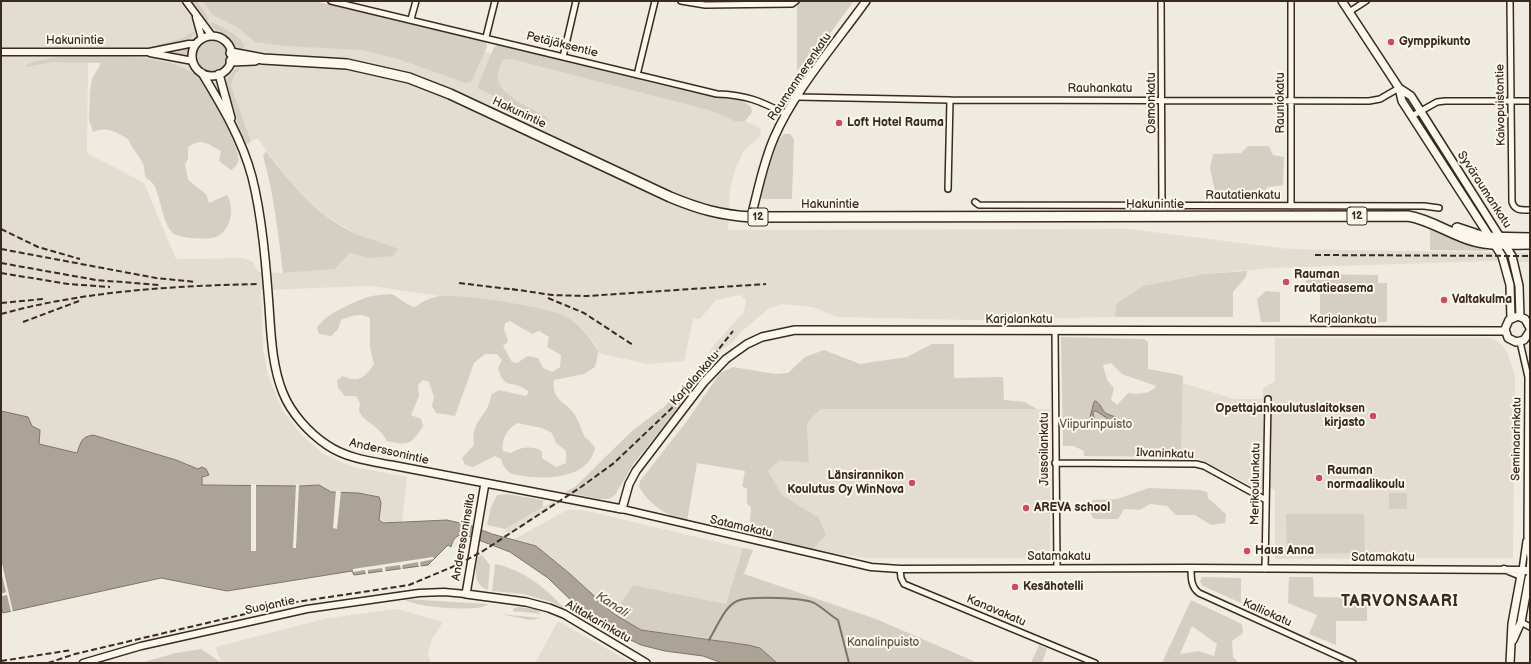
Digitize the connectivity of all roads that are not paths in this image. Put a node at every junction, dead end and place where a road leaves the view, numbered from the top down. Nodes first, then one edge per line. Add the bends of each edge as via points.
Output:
1 (186, 1) edge
2 (334, 1) edge
3 (416, 1) edge
4 (495, 1) edge
5 (576, 1) edge
6 (655, 1) edge
7 (681, 1) edge
8 (866, 1) edge
9 (1162, 1) edge
10 (1291, 1) edge
11 (1342, 1) edge
12 (1366, 1) edge
13 (1510, 1) edge
14 (796, 2) edge
15 (1349, 12) junction
16 (195, 15) junction
17 (411, 20) junction
18 (212, 36) junction
19 (486, 37) junction
20 (202, 39) junction
21 (195, 44) junction
22 (1, 52) edge
23 (148, 52) junction
24 (563, 56) junction
25 (231, 57) junction
26 (193, 62) junction
27 (202, 73) junction
28 (219, 74) junction
29 (637, 75) junction
30 (1399, 88) junction
31 (797, 97) junction
32 (950, 100) junction
33 (1162, 100) junction
34 (1291, 100) junction
35 (1511, 101) junction
36 (1530, 101) edge
37 (1420, 111) junction
38 (786, 114) junction
39 (1412, 116) junction
40 (232, 124) junction
41 (948, 189) dead end
42 (975, 202) dead end
43 (1162, 206) junction
44 (1291, 206) junction
45 (1440, 208) dead end
46 (1530, 210) edge
47 (751, 217) junction
48 (1530, 238) edge
49 (1499, 241) junction
50 (1530, 244) edge
51 (1520, 317) junction
52 (1511, 318) junction
53 (1530, 328) edge
54 (1055, 331) junction
55 (1505, 331) junction
56 (1530, 331) edge
57 (1520, 342) junction
58 (1529, 395) edge
59 (1268, 399) dead end
60 (1055, 463) junction
61 (485, 483) junction
62 (1266, 500) junction
63 (622, 509) junction
64 (1527, 536) junction
65 (1530, 559) edge
66 (1057, 568) junction
67 (1191, 568) junction
68 (900, 569) junction
69 (1265, 569) junction
70 (1521, 573) junction
71 (1530, 575) edge
72 (466, 594) junction
73 (1530, 607) edge
74 (1521, 622) junction
75 (1530, 627) edge
76 (1512, 644) junction
77 (83, 663) edge
78 (646, 663) edge
79 (1095, 663) edge
80 (1352, 663) edge
81 (1510, 663) edge

1 - 16 street
2 - 17 street, Petäjäksentie
3 - 17 street
4 - 19 street
5 - 24 street
6 - 29 street
7 - 14 street via 705,5
8 - 31 main road, Raumanmerenkatu
9 - 33 street, Osmonkatu
10 - 34 street, Rauniokatu
11 - 15 main road, Syväraumankatu
12 - 15 street
13 - 35 street, Kaivopuistontie
15 - 30 main road, Syväraumankatu
16 - 18 street
16 - 20 street
17 - 19 street, Petäjäksentie
18 - 20 main road
18 - 25 main road via 225,41
19 - 24 street, Petäjäksentie
20 - 21 main road
21 - 23 street, Hakunintie
21 - 26 main road
22 - 23 street, Hakunintie
23 - 26 street, Hakunintie
24 - 29 street, Petäjäksentie
25 - 28 main road via 228,67
25 - 47 highway, Hakunintie / 12 via 347,64 409,78 450,94 693,207 723,215
26 - 27 main road
27 - 28 main road
27 - 40 main road, Anderssonintie
28 - 40 main road, Anderssonintie
29 - 38 street, Petäjäksentie via 717,94 737,94
30 - 34 street, Rauhankatu via 1392,94 1374,100
30 - 37 main road, Syväraumankatu via 1411,96
30 - 39 main road, Syväraumankatu via 1402,100
31 - 32 street, Rauhankatu
31 - 38 main road, Raumanmerenkatu
32 - 33 street, Rauhankatu
32 - 41 street
33 - 34 street, Rauhankatu
33 - 43 street, Osmonkatu
34 - 44 street, Rauniokatu
35 - 36 street
35 - 37 street via 1445,100
35 - 46 street, Kaivopuistontie via 1512,202 1515,208
37 - 39 street
37 - 49 main road, Syväraumankatu
38 - 47 main road, Raumanmerenkatu via 767,156
39 - 49 main road, Syväraumankatu
40 - 61 main road, Anderssonintie via 252,177 259,213 272,347 283,393 293,411 327,445 356,458
42 - 43 street, Rautatienkatu via 979,206
43 - 44 street, Rautatienkatu
44 - 45 street, Rautatienkatu
47 - 49 highway, Hakunintie / 12 via 1408,216 1429,220 1468,239
48 - 49 highway, Hakunintie / 12
49 - 50 highway, Hakunintie / 12
49 - 51 main road, Syväraumankatu via 1516,267
49 - 52 main road, Syväraumankatu via 1508,272
51 - 52 main road
51 - 53 main road via 1528,322
52 - 55 main road via 1506,324
54 - 55 main road, Karjalankatu
54 - 60 street, Jussoilankatu
54 - 63 main road, Karjalankatu via 814,329 762,337 736,351 704,382 636,470
55 - 57 main road via 1511,340
56 - 57 main road via 1527,338
57 - 58 street, Seminaarinkatu
58 - 64 street, Seminaarinkatu
59 - 62 street, Merikoulunkatu
60 - 62 street, Ilvaninkatu via 1196,464
60 - 66 street, Jussoilankatu
61 - 63 main road, Anderssonintie
61 - 72 main road, Anderssoninsilta
62 - 69 street, Merikoulunkatu
63 - 68 street, Satamakatu via 871,567
64 - 65 street, Seminaarinkatu
64 - 70 street, Seminaarinkatu
65 - 71 street, Seminaarinkatu
66 - 67 street, Satamakatu
66 - 68 street, Satamakatu
67 - 69 street, Satamakatu
67 - 80 street, Kalliokatu via 1192,583 1199,593
68 - 79 street, Kanavakatu via 900,578 904,584
69 - 70 street, Satamakatu via 1504,569
70 - 71 main road, Satamakatu
70 - 76 main road, Seminaarinkatu via 1512,624
71 - 74 main road, Seminaarinkatu
72 - 77 street, Suojantie via 419,593 307,609 141,646
72 - 78 main road, Aittakarinkatu via 526,602 549,608 564,614
73 - 74 main road
74 - 75 street
74 - 76 main road, Seminaarinkatu
76 - 81 main road, Seminaarinkatu

